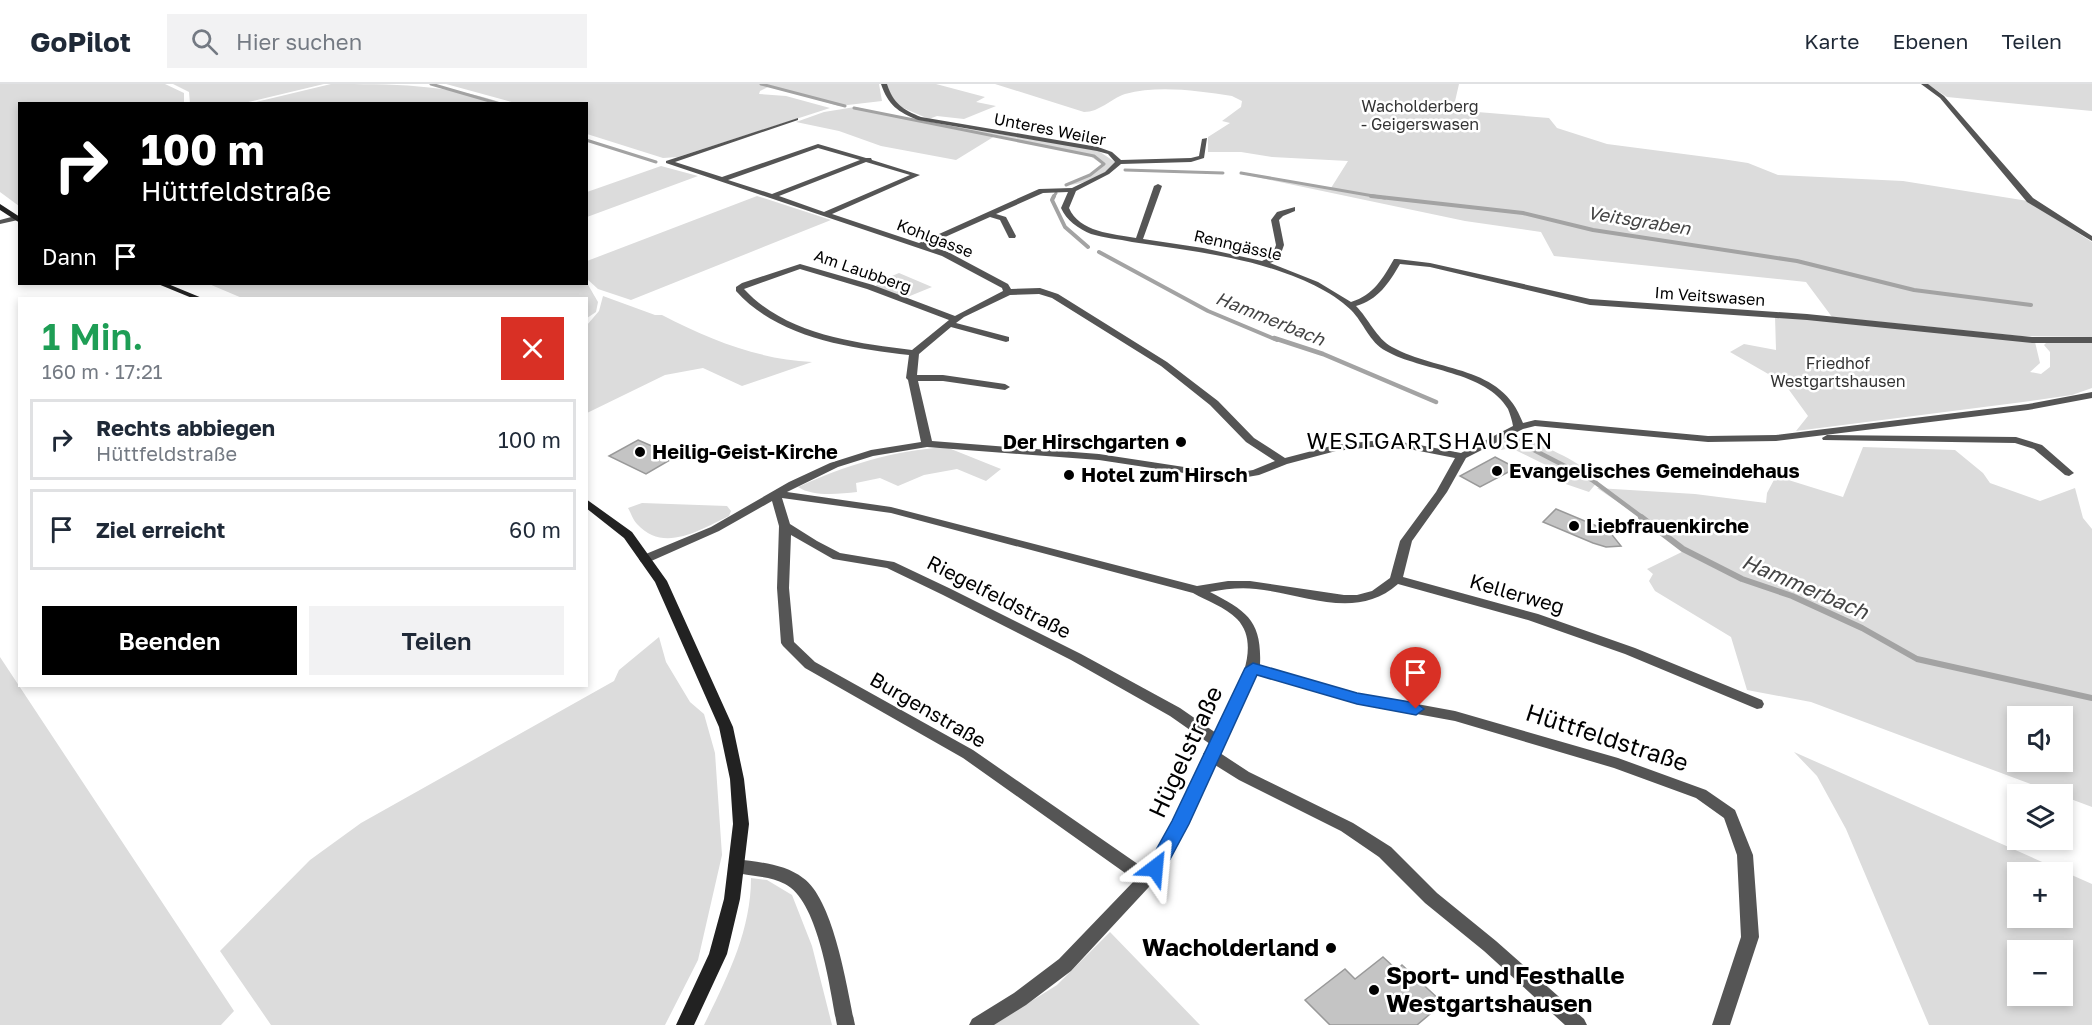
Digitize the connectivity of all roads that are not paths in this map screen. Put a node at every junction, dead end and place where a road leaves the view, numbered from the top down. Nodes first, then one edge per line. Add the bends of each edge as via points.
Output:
1 (884, 84) edge
2 (1923, 84) edge
3 (796, 119) dead end
4 (1205, 139) dead end
5 (869, 159) junction
6 (1119, 162) junction
7 (721, 180) junction
8 (1158, 186) dead end
9 (1073, 190) junction
10 (771, 197) junction
11 (0, 206) edge
12 (1292, 209) dead end
13 (825, 214) junction
14 (988, 214) junction
15 (17, 219) edge
16 (0, 222) edge
17 (1012, 236) dead end
18 (2092, 239) edge
19 (1139, 240) junction
20 (919, 246) junction
21 (1263, 263) junction
22 (165, 285) edge
23 (1008, 292) junction
24 (195, 297) edge
25 (1350, 305) junction
26 (952, 322) junction
27 (1006, 339) dead end
28 (2092, 340) edge
29 (914, 353) junction
30 (911, 378) junction
31 (1005, 387) dead end
32 (2092, 395) edge
33 (1519, 427) junction
34 (1796, 437) junction
35 (927, 444) junction
36 (1462, 456) junction
37 (1283, 462) junction
38 (2069, 473) dead end
39 (775, 494) junction
40 (588, 504) edge
41 (785, 526) junction
42 (645, 559) junction
43 (1396, 579) junction
44 (1197, 590) junction
45 (1253, 668) junction
46 (1757, 704) dead end
47 (1214, 748) junction
48 (736, 866) junction
49 (1146, 879) junction
50 (685, 1025) edge
51 (846, 1025) edge
52 (978, 1025) edge
53 (1578, 1025) edge
54 (1721, 1025) edge

1 - 6 street, Unteres Weiler via 889,101 896,108 921,119 1098,149
2 - 18 street via 1942,97 2030,200
3 - 7 street, Kohlgasse via 668,162
4 - 6 street via 1202,157 1191,160
5 - 7 street via 818,146
5 - 10 street
5 - 13 street via 917,175
6 - 9 street, Unteres Weiler via 1107,173
7 - 10 street, Kohlgasse
8 - 19 street
9 - 14 street, Unteres Weiler via 1042,191
9 - 19 street, Renngässle via 1065,208 1078,225 1093,232
10 - 13 street, Kohlgasse
11 - 15 main road
12 - 21 street via 1275,220 1280,244 1276,257
13 - 20 street, Kohlgasse
14 - 17 street via 1003,219
14 - 20 street, Unteres Weiler
15 - 16 street
19 - 21 street, Renngässle
20 - 23 street, Kohlgasse via 984,273
21 - 25 street, Renngässle via 1308,280
22 - 24 main road
23 - 26 street
23 - 37 street via 1040,291 1055,296 1113,331 1172,370 1214,403 1250,440
25 - 28 street, Im Veitswasen via 1366,302 1381,291 1397,261 1441,267 1590,302 1807,317 2032,340
25 - 33 street, Renngässle via 1374,339 1391,350 1481,382 1508,399
26 - 27 street
26 - 29 street
26 - 29 street, Am Laubberg via 870,287 800,266 739,289 780,321 852,344
29 - 30 street
30 - 31 street via 954,378
30 - 35 street via 924,418
32 - 34 street
33 - 34 street via 1558,424 1708,439
33 - 36 street
34 - 38 street via 2016,440 2038,447
35 - 37 street via 1109,458 1230,477
35 - 39 street via 871,453 834,465
36 - 37 street via 1372,444 1335,448
36 - 43 street via 1438,498 1407,535
39 - 41 street
39 - 42 street via 715,529
39 - 44 street, Hügelstraße via 891,510
40 - 42 main road via 628,535
41 - 47 street, Riegelfeldstraße via 837,556 890,565 1076,657 1175,712
41 - 49 street, Burgenstraße via 783,588 788,643 810,665 968,754
42 - 48 main road via 661,581 726,727 741,824
43 - 44 street, Hügelstraße via 1384,591 1370,597 1347,599 1255,585
43 - 46 street, Kellerweg via 1533,617 1630,651
44 - 45 street, Hügelstraße via 1237,611 1250,624 1256,643
45 - 47 street, Hügelstraße
45 - 54 street, Hüttfeldstraße via 1357,698 1455,716 1618,764 1701,794 1730,814 1745,855 1750,937
47 - 49 street, Hügelstraße via 1180,824
47 - 53 street via 1244,776 1347,827 1385,852 1431,898
48 - 50 main road via 718,954
48 - 51 street via 771,872 799,883 814,902
49 - 52 street, Hügelstraße via 1065,965

